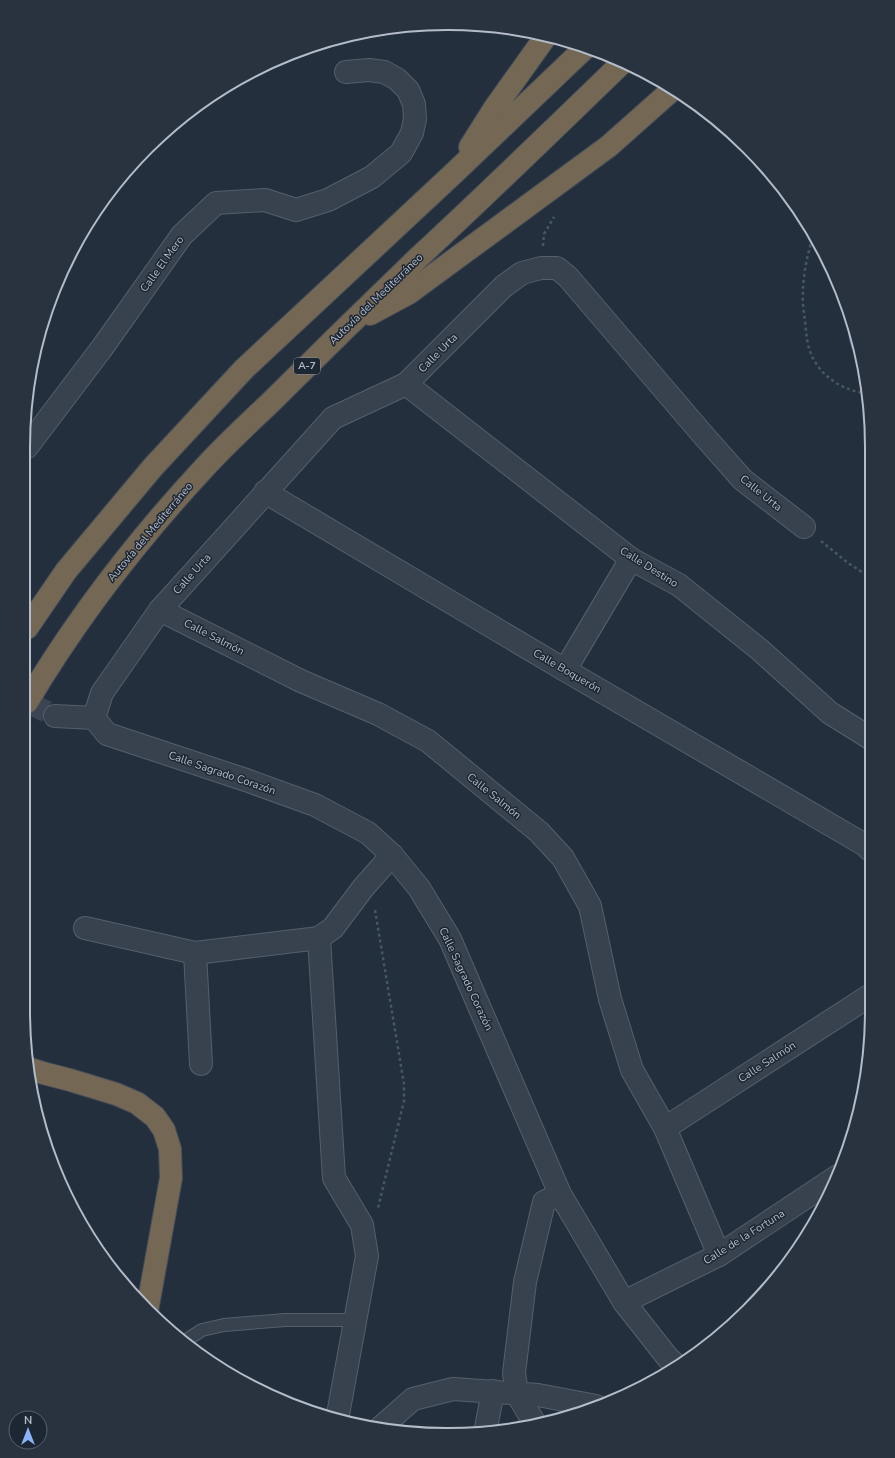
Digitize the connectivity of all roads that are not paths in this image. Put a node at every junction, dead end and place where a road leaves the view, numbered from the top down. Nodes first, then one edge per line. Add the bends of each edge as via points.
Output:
1 (542, 41) edge
2 (581, 52) edge
3 (618, 67) edge
4 (346, 72) dead end
5 (668, 93) edge
6 (454, 173) junction
7 (350, 322) junction
8 (406, 384) junction
9 (30, 443) edge
10 (265, 492) junction
11 (804, 527) road end
12 (631, 559) junction
13 (160, 610) junction
14 (30, 624) edge
15 (565, 670) junction
16 (30, 697) edge
17 (56, 716) tunnel mouth
18 (94, 718) junction
19 (865, 735) edge
20 (865, 844) edge
21 (392, 855) junction
22 (85, 928) dead end
23 (320, 938) junction
24 (195, 953) junction
25 (865, 999) edge
26 (201, 1064) dead end
27 (35, 1070) edge
28 (37, 1085) edge
29 (116, 1094) junction
30 (665, 1128) junction
31 (827, 1183) edge
32 (560, 1194) junction
33 (719, 1255) junction
34 (148, 1298) edge
35 (624, 1302) junction
36 (355, 1320) junction
37 (189, 1338) edge
38 (672, 1362) edge
39 (493, 1391) junction
40 (517, 1394) junction
41 (587, 1404) edge
42 (338, 1414) edge
43 (532, 1419) edge
44 (386, 1423) edge
45 (486, 1426) edge

1 - 6 highway via 494,109
2 - 6 highway
3 - 7 highway, Autovía del Mediterráneo / A-7
4 - 9 street, Calle El Mero via 384,72 397,79 408,90 414,104 415,118 412,133 401,153 372,177 328,200 296,210 265,200 216,203 182,235 102,348
5 - 7 highway via 609,146 409,293 377,311
6 - 14 highway via 233,380 148,473 66,571
7 - 16 highway, Autovía del Mediterráneo / A-7 via 206,466 159,520 76,625
8 - 10 street, Calle Urta via 333,418
8 - 11 street, Calle Urta via 504,286 522,274 541,268 557,268 568,277 743,480
8 - 12 street, Calle Destino
10 - 13 street, Calle Urta
10 - 15 street, Calle Boquerón
12 - 15 street
12 - 19 street, Calle Destino via 679,585 760,650 830,713
13 - 18 street, Calle Urta via 102,693
13 - 30 street, Calle Salmón via 301,681 378,714 428,742 538,832 563,858 590,906 610,999 632,1070
15 - 20 street, Calle Boquerón
17 - 18 street
18 - 21 street, Calle Sagrado Corazón via 107,734 315,805 368,833
21 - 23 street via 333,928
21 - 32 street, Calle Sagrado Corazón via 419,888 450,940
22 - 24 street
23 - 24 street
23 - 36 street via 334,1178 362,1225 367,1256
24 - 26 street
25 - 30 street, Calle Salmón
27 - 29 highway
28 - 29 highway
29 - 34 highway via 137,1103 155,1116 164,1130 170,1149 171,1178
30 - 33 street, Calle Salmón
31 - 33 street, Calle de la Fortuna
32 - 35 street, Calle Sagrado Corazón
32 - 40 street via 544,1202 525,1282 514,1373
33 - 35 street, Calle de la Fortuna
35 - 38 street, Calle Sagrado Corazón
36 - 37 lane via 285,1320 224,1325 202,1330
36 - 42 street
39 - 40 street
39 - 44 street via 453,1389 412,1399
39 - 45 street
40 - 41 street via 538,1395
40 - 43 street

